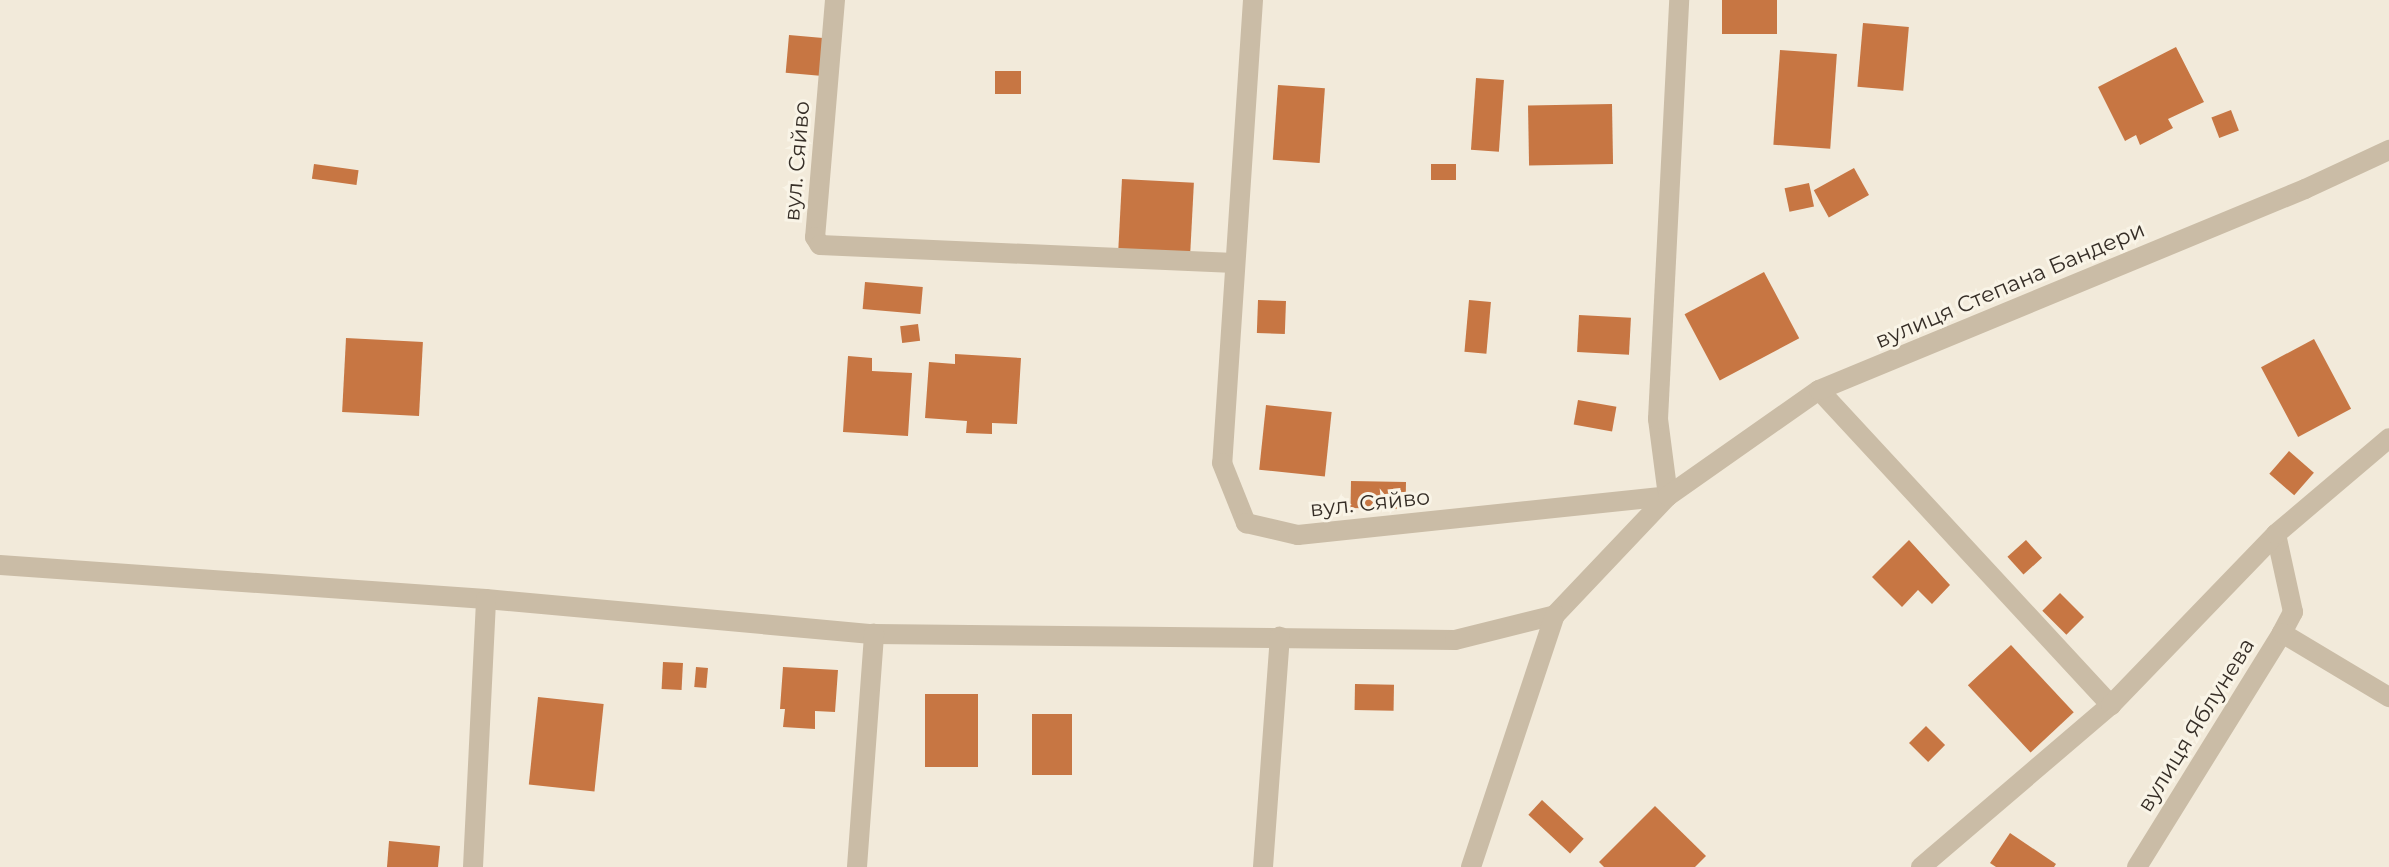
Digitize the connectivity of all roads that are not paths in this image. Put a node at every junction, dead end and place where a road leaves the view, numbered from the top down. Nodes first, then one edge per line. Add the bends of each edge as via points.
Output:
1 (835, 0) edge
2 (1253, 0) edge
3 (1679, 0) edge
4 (2389, 150) edge
5 (1235, 263) junction
6 (1819, 390) junction
7 (2389, 438) edge
8 (1668, 496) junction
9 (2276, 534) junction
10 (0, 565) edge
11 (486, 599) junction
12 (1555, 615) junction
13 (2282, 633) junction
14 (874, 634) junction
15 (1280, 637) junction
16 (2389, 697) edge
17 (2111, 705) junction
18 (473, 867) edge
19 (857, 867) edge
20 (1263, 867) edge
21 (1471, 867) edge
22 (1921, 867) edge
23 (2137, 867) edge

1 - 5 street, вул. Сяйво via 815,237 820,245
2 - 5 street, вул. Сяйво
3 - 8 street via 1658,419
4 - 6 street, вулиця Степана Бандери
5 - 8 street, вул. Сяйво via 1222,463 1246,523 1298,535
6 - 8 street, вулиця Степана Бандери
6 - 17 street
7 - 9 street
8 - 12 street, вулиця Степана Бандери
9 - 13 street via 2293,612
9 - 17 street
10 - 11 street
11 - 14 street
11 - 18 street
12 - 15 street via 1455,640
12 - 21 street
13 - 16 street, вулиця Яблунева
13 - 23 street, вулиця Яблунева
14 - 15 street
14 - 19 street
15 - 20 street
17 - 22 street

